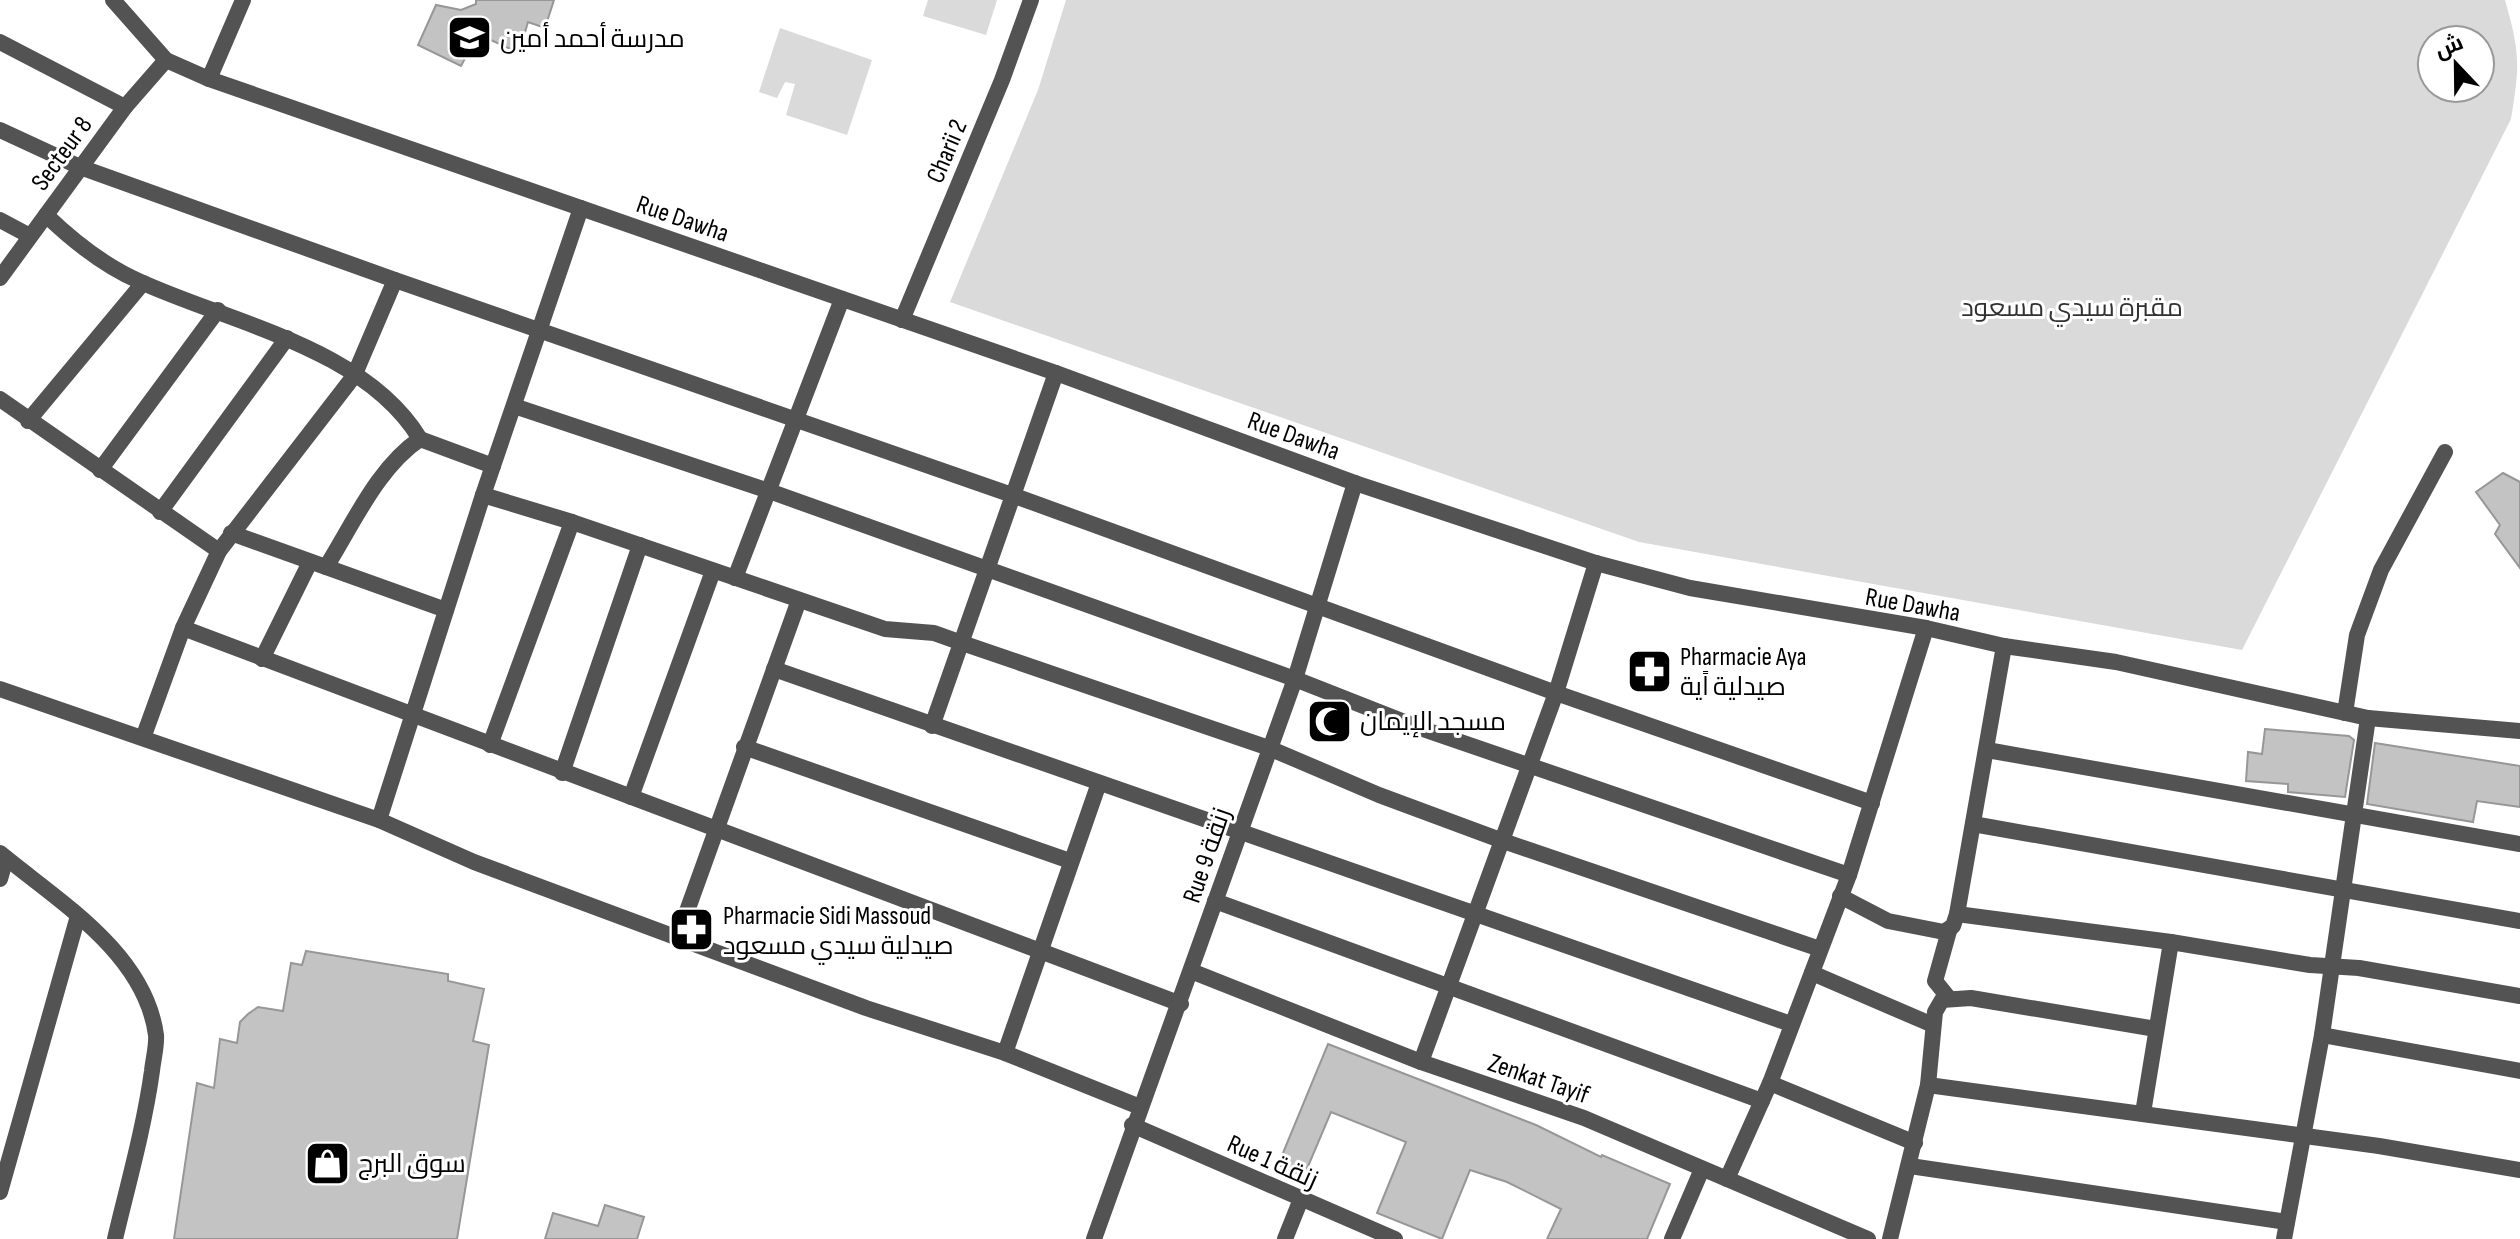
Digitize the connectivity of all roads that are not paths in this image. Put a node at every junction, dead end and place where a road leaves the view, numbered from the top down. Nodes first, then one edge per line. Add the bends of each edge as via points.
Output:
1 (113, 0) edge
2 (243, 0) edge
3 (1031, 0) edge
4 (0, 42) edge
5 (166, 60) junction
6 (209, 79) junction
7 (125, 107) junction
8 (0, 130) edge
9 (80, 167) junction
10 (581, 208) junction
11 (46, 215) junction
12 (0, 220) edge
13 (30, 236) junction
14 (0, 278) edge
15 (395, 280) junction
16 (143, 283) junction
17 (842, 299) junction
18 (218, 310) junction
19 (902, 320) junction
20 (542, 329) junction
21 (287, 338) junction
22 (1056, 373) junction
23 (354, 376) junction
24 (0, 399) edge
25 (514, 406) junction
26 (28, 421) junction
27 (795, 421) junction
28 (420, 439) junction
29 (2445, 452) dead end
30 (493, 466) junction
31 (100, 470) junction
32 (1355, 483) junction
33 (769, 491) junction
34 (483, 495) junction
35 (1015, 496) junction
36 (160, 512) junction
37 (572, 522) junction
38 (231, 533) junction
39 (640, 545) junction
40 (219, 551) junction
41 (1596, 563) junction
42 (318, 564) junction
43 (989, 569) junction
44 (713, 571) junction
45 (735, 578) junction
46 (799, 600) junction
47 (1318, 606) junction
48 (446, 610) junction
49 (183, 628) junction
50 (1926, 628) junction
51 (962, 643) junction
52 (2004, 646) junction
53 (262, 659) junction
54 (774, 669) junction
55 (1295, 679) junction
56 (0, 689) edge
57 (1556, 693) junction
58 (2345, 713) junction
59 (413, 716) junction
60 (2368, 718) junction
61 (932, 726) junction
62 (2520, 731) edge
63 (143, 738) junction
64 (490, 745) junction
65 (744, 747) junction
66 (1269, 748) junction
67 (1987, 750) junction
68 (1529, 765) junction
69 (562, 773) junction
70 (1099, 783) junction
71 (631, 797) junction
72 (1872, 803) junction
73 (2357, 817) junction
74 (379, 820) junction
75 (1973, 824) junction
76 (715, 827) junction
77 (1240, 832) junction
78 (1503, 841) junction
79 (2520, 844) edge
80 (3, 856) edge
81 (1070, 861) junction
82 (1849, 875) junction
83 (0, 879) edge
84 (2346, 891) junction
85 (1840, 896) junction
86 (1215, 901) junction
87 (1957, 914) junction
88 (78, 916) junction
89 (1475, 916) junction
90 (2520, 921) edge
91 (1949, 931) junction
92 (677, 939) junction
93 (2171, 942) junction
94 (1820, 949) junction
95 (1041, 954) junction
96 (2332, 966) junction
97 (1191, 971) junction
98 (1812, 973) junction
99 (1451, 987) junction
100 (2520, 996) edge
101 (1948, 997) junction
102 (1181, 1004) junction
103 (1791, 1024) junction
104 (1933, 1025) junction
105 (2156, 1029) junction
106 (2322, 1035) junction
107 (1005, 1053) junction
108 (1421, 1062) junction
109 (2520, 1071) edge
110 (1770, 1083) junction
111 (1928, 1085) junction
112 (1762, 1101) junction
113 (1140, 1107) junction
114 (2143, 1113) junction
115 (1132, 1125) junction
116 (2301, 1137) junction
117 (1915, 1143) junction
118 (1910, 1166) junction
119 (1702, 1169) junction
120 (2520, 1170) edge
121 (1727, 1179) junction
122 (0, 1192) edge
123 (1301, 1199) junction
124 (2287, 1222) junction
125 (115, 1239) edge
126 (1094, 1239) edge
127 (1285, 1239) edge
128 (1395, 1239) edge
129 (1672, 1239) edge
130 (1868, 1239) edge
131 (1890, 1239) edge
132 (2284, 1239) edge

1 - 5 street, Rue Dawha
2 - 6 street
3 - 19 street, Charii 2
4 - 7 street
5 - 6 street, Rue Dawha
5 - 7 street, Secteur 8
6 - 10 street, Rue Dawha
7 - 9 street, Secteur 8
8 - 9 street
9 - 11 street, Secteur 8
9 - 15 street
10 - 17 street, Rue Dawha
10 - 20 street
11 - 13 street, Secteur 8
11 - 16 street via 119,272
12 - 13 street
13 - 14 street, Secteur 8
15 - 20 street
15 - 23 street
16 - 18 street
16 - 26 street
17 - 19 street, Rue Dawha
17 - 27 street
18 - 21 street
18 - 31 street
19 - 22 street, Rue Dawha
20 - 25 street
20 - 27 street
21 - 23 street
21 - 36 street
22 - 32 street, Rue Dawha
22 - 35 street
23 - 28 street via 408,419
23 - 38 street
24 - 26 street
25 - 30 street
25 - 33 street
26 - 31 street
27 - 33 street
27 - 35 street
28 - 30 street
28 - 42 street via 404,450
29 - 58 street via 2381,570 2362,622
30 - 34 street
31 - 36 street
32 - 41 street, Rue Dawha
32 - 47 street, Rue 9 زنقة
33 - 43 street
33 - 45 street
34 - 37 street
34 - 48 street
35 - 43 street
35 - 47 street
36 - 40 street
37 - 39 street
37 - 64 street
38 - 40 street
38 - 42 street
39 - 44 street
39 - 69 street
40 - 49 street
41 - 50 street, Rue Dawha via 1704,591
41 - 57 street
42 - 48 street
42 - 53 street
43 - 51 street
43 - 55 street
44 - 45 street
44 - 71 street
45 - 46 street
46 - 51 street via 897,633 934,633
46 - 54 street
47 - 55 street, Rue 9 زنقة
47 - 57 street
48 - 59 street
49 - 53 street
49 - 63 street
50 - 52 street, Rue Dawha
50 - 72 street
51 - 61 street
51 - 66 street
52 - 58 street, Rue Dawha via 2116,662
52 - 67 street
53 - 59 street
54 - 61 street
54 - 65 street
55 - 66 street, Rue 9 زنقة
55 - 68 street
56 - 63 street
57 - 68 street
57 - 72 street
58 - 60 street, Rue Dawha
59 - 64 street
59 - 74 street
60 - 62 street, Rue Dawha
60 - 73 street
61 - 70 street
63 - 74 street
64 - 69 street
65 - 76 street
65 - 81 street
66 - 77 street, Rue 9 زنقة
66 - 78 street
67 - 73 street
67 - 75 street
68 - 78 street
68 - 82 street
69 - 71 street
70 - 77 street
70 - 81 street
71 - 76 street
72 - 82 street
73 - 79 street
73 - 84 street
74 - 92 street
75 - 84 street
75 - 87 street
76 - 92 street
76 - 95 street
77 - 86 street, Rue 9 زنقة
77 - 89 street
78 - 89 street
78 - 94 street
80 - 83 street
80 - 88 street
81 - 95 street
82 - 85 street
84 - 90 street
84 - 96 street
85 - 91 street via 1888,921
85 - 94 street
86 - 97 street, Rue 9 زنقة
86 - 99 street
87 - 91 street
87 - 93 street
88 - 122 street
88 - 125 street via 118,956 148,1005 156,1037
89 - 99 street
89 - 103 street
91 - 101 street via 1935,981
92 - 107 street
93 - 96 street
93 - 105 street
94 - 98 street
95 - 102 street
95 - 107 street
96 - 100 street
96 - 106 street
97 - 102 street, Rue 9 زنقة
97 - 108 street, Zenkat Tayif
98 - 103 street
98 - 104 street
99 - 108 street
99 - 112 street
101 - 104 street via 1939,1003
101 - 105 street
102 - 113 street, Rue 9 زنقة
103 - 110 street
104 - 111 street
105 - 114 street
106 - 109 street
106 - 116 street
107 - 113 street
108 - 119 street, Zenkat Tayif via 1584,1118
110 - 112 street
110 - 117 street
111 - 114 street
111 - 117 street
112 - 121 street
113 - 115 street, Rue 9 زنقة
114 - 116 street
115 - 123 street, Rue 1 زنقة
115 - 126 street, Rue 9 زنقة
116 - 120 street
116 - 124 street
117 - 118 street
118 - 124 street
118 - 131 street
119 - 121 street, Zenkat Tayif
119 - 129 street
121 - 130 street, Zenkat Tayif
123 - 127 street
123 - 128 street, Rue 1 زنقة
124 - 132 street

